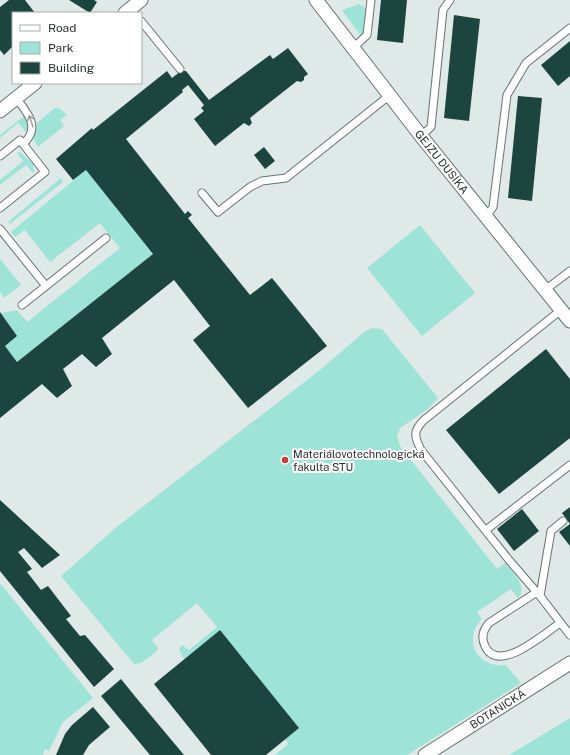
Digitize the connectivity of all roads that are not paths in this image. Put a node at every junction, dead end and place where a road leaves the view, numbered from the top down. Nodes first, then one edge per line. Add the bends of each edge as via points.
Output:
1 (141, 0) edge
2 (316, 0) edge
3 (371, 0) edge
4 (450, 0) edge
5 (130, 11) edge
6 (142, 22) edge
7 (570, 28) edge
8 (353, 48) junction
9 (180, 69) dead end
10 (34, 84) edge
11 (390, 95) junction
12 (16, 98) junction
13 (0, 111) edge
14 (421, 136) junction
15 (23, 144) junction
16 (0, 156) edge
17 (202, 193) dead end
18 (0, 208) edge
19 (486, 216) junction
20 (0, 229) edge
21 (106, 238) dead end
22 (570, 271) edge
23 (46, 286) junction
24 (545, 290) junction
25 (22, 306) dead end
26 (561, 310) junction
27 (570, 321) edge
28 (570, 465) edge
29 (563, 521) dead end
30 (486, 530) junction
31 (538, 594) junction
32 (560, 623) junction
33 (570, 636) edge
34 (570, 663) edge
35 (425, 755) edge

1 - 5 street
2 - 8 street, GEJZU DUSÍKA
3 - 8 lane via 367,35
4 - 14 lane via 443,10 431,127
6 - 9 lane
7 - 19 lane via 526,63 506,95 493,207
8 - 11 street, GEJZU DUSÍKA
10 - 12 street
11 - 14 street, GEJZU DUSÍKA
11 - 17 lane via 286,178 262,181 250,187 218,212
12 - 13 street
15 -> 12 lane via 31,134 32,123
14 - 19 street, GEJZU DUSÍKA
15 - 16 lane via 20,140
15 - 18 lane via 45,172
19 - 24 street, GEJZU DUSÍKA
20 - 23 lane
21 - 23 lane
22 - 24 lane
23 - 25 lane
24 - 26 street, GEJZU DUSÍKA
26 - 27 street, GEJZU DUSÍKA
26 - 30 lane via 417,428 415,435 421,450
28 - 30 lane
29 - 31 lane via 551,531
30 - 31 lane
31 - 32 lane
31 - 32 lane via 489,623 484,629 483,636 486,649 497,657 513,654
32 - 33 lane
34 - 35 street, BOTANICKÁ

